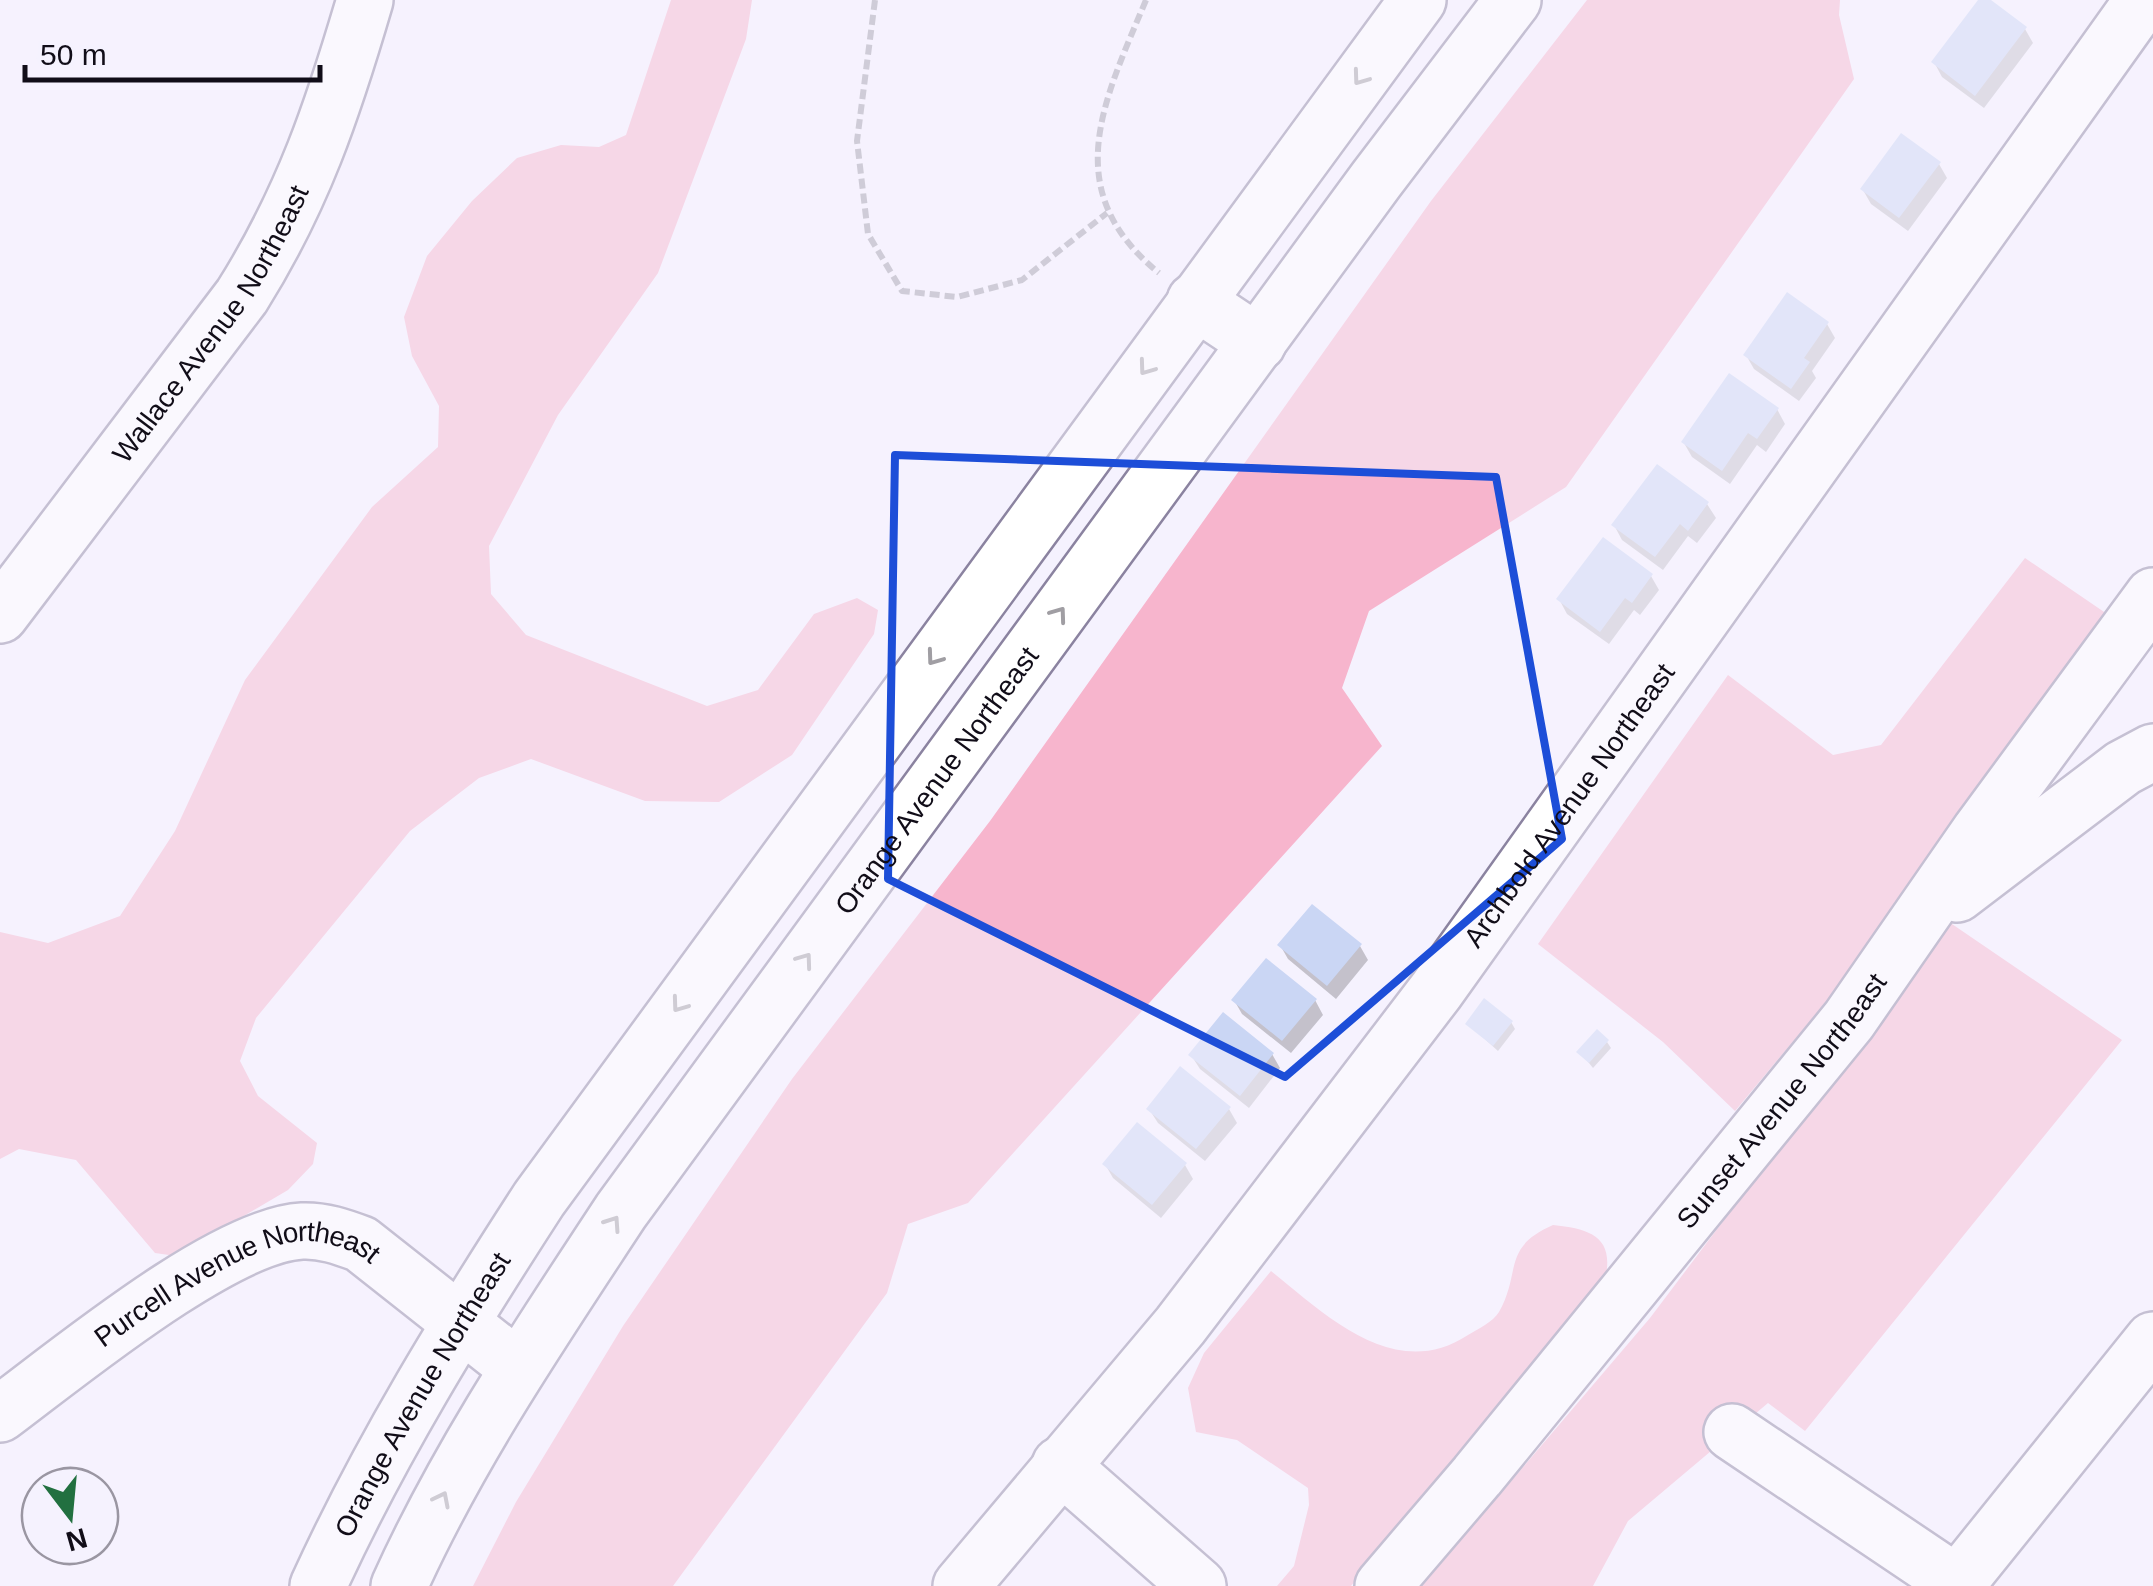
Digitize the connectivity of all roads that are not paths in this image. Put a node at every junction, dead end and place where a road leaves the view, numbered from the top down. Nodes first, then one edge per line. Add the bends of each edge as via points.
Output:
1 (365, 0) edge
2 (1418, 0) edge
3 (1512, 0) edge
4 (2142, 0) edge
5 (1196, 301) junction
6 (1258, 343) junction
7 (2153, 596) edge
8 (0, 615) edge
9 (2153, 752) edge
10 (1912, 930) junction
11 (460, 1321) junction
12 (2153, 1340) edge
13 (518, 1368) junction
14 (0, 1414) edge
15 (1732, 1432) dead end
16 (1060, 1465) junction
17 (1958, 1585) edge
18 (318, 1586) edge
19 (398, 1586) edge
20 (961, 1586) edge
21 (1198, 1586) edge
22 (1383, 1586) edge

1 - 8 main road, Wallace Avenue Northeast via 303,187 267,256
2 -> 5 main road, Orange Avenue Northeast
3 - 6 main road, Orange Avenue Northeast
4 - 16 main road, Archbold Avenue Northeast via 1436,991 1180,1326
5 - 6 main road
5 -> 11 main road, Orange Avenue Northeast via 614,1094
13 -> 6 main road, Orange Avenue Northeast via 621,1211
7 - 10 main road, Sunset Avenue Northeast
9 - 10 main road
10 - 22 main road, Sunset Avenue Northeast via 1849,1020
11 - 13 main road, Purcell Avenue Northeast
11 - 14 main road, Purcell Avenue Northeast via 362,1244 300,1230 226,1256
11 - 18 main road, Orange Avenue Northeast via 386,1446
12 - 17 main road
19 -> 13 main road, Orange Avenue Northeast
15 - 17 main road
16 - 20 main road, Archbold Avenue Northeast
16 - 21 main road

